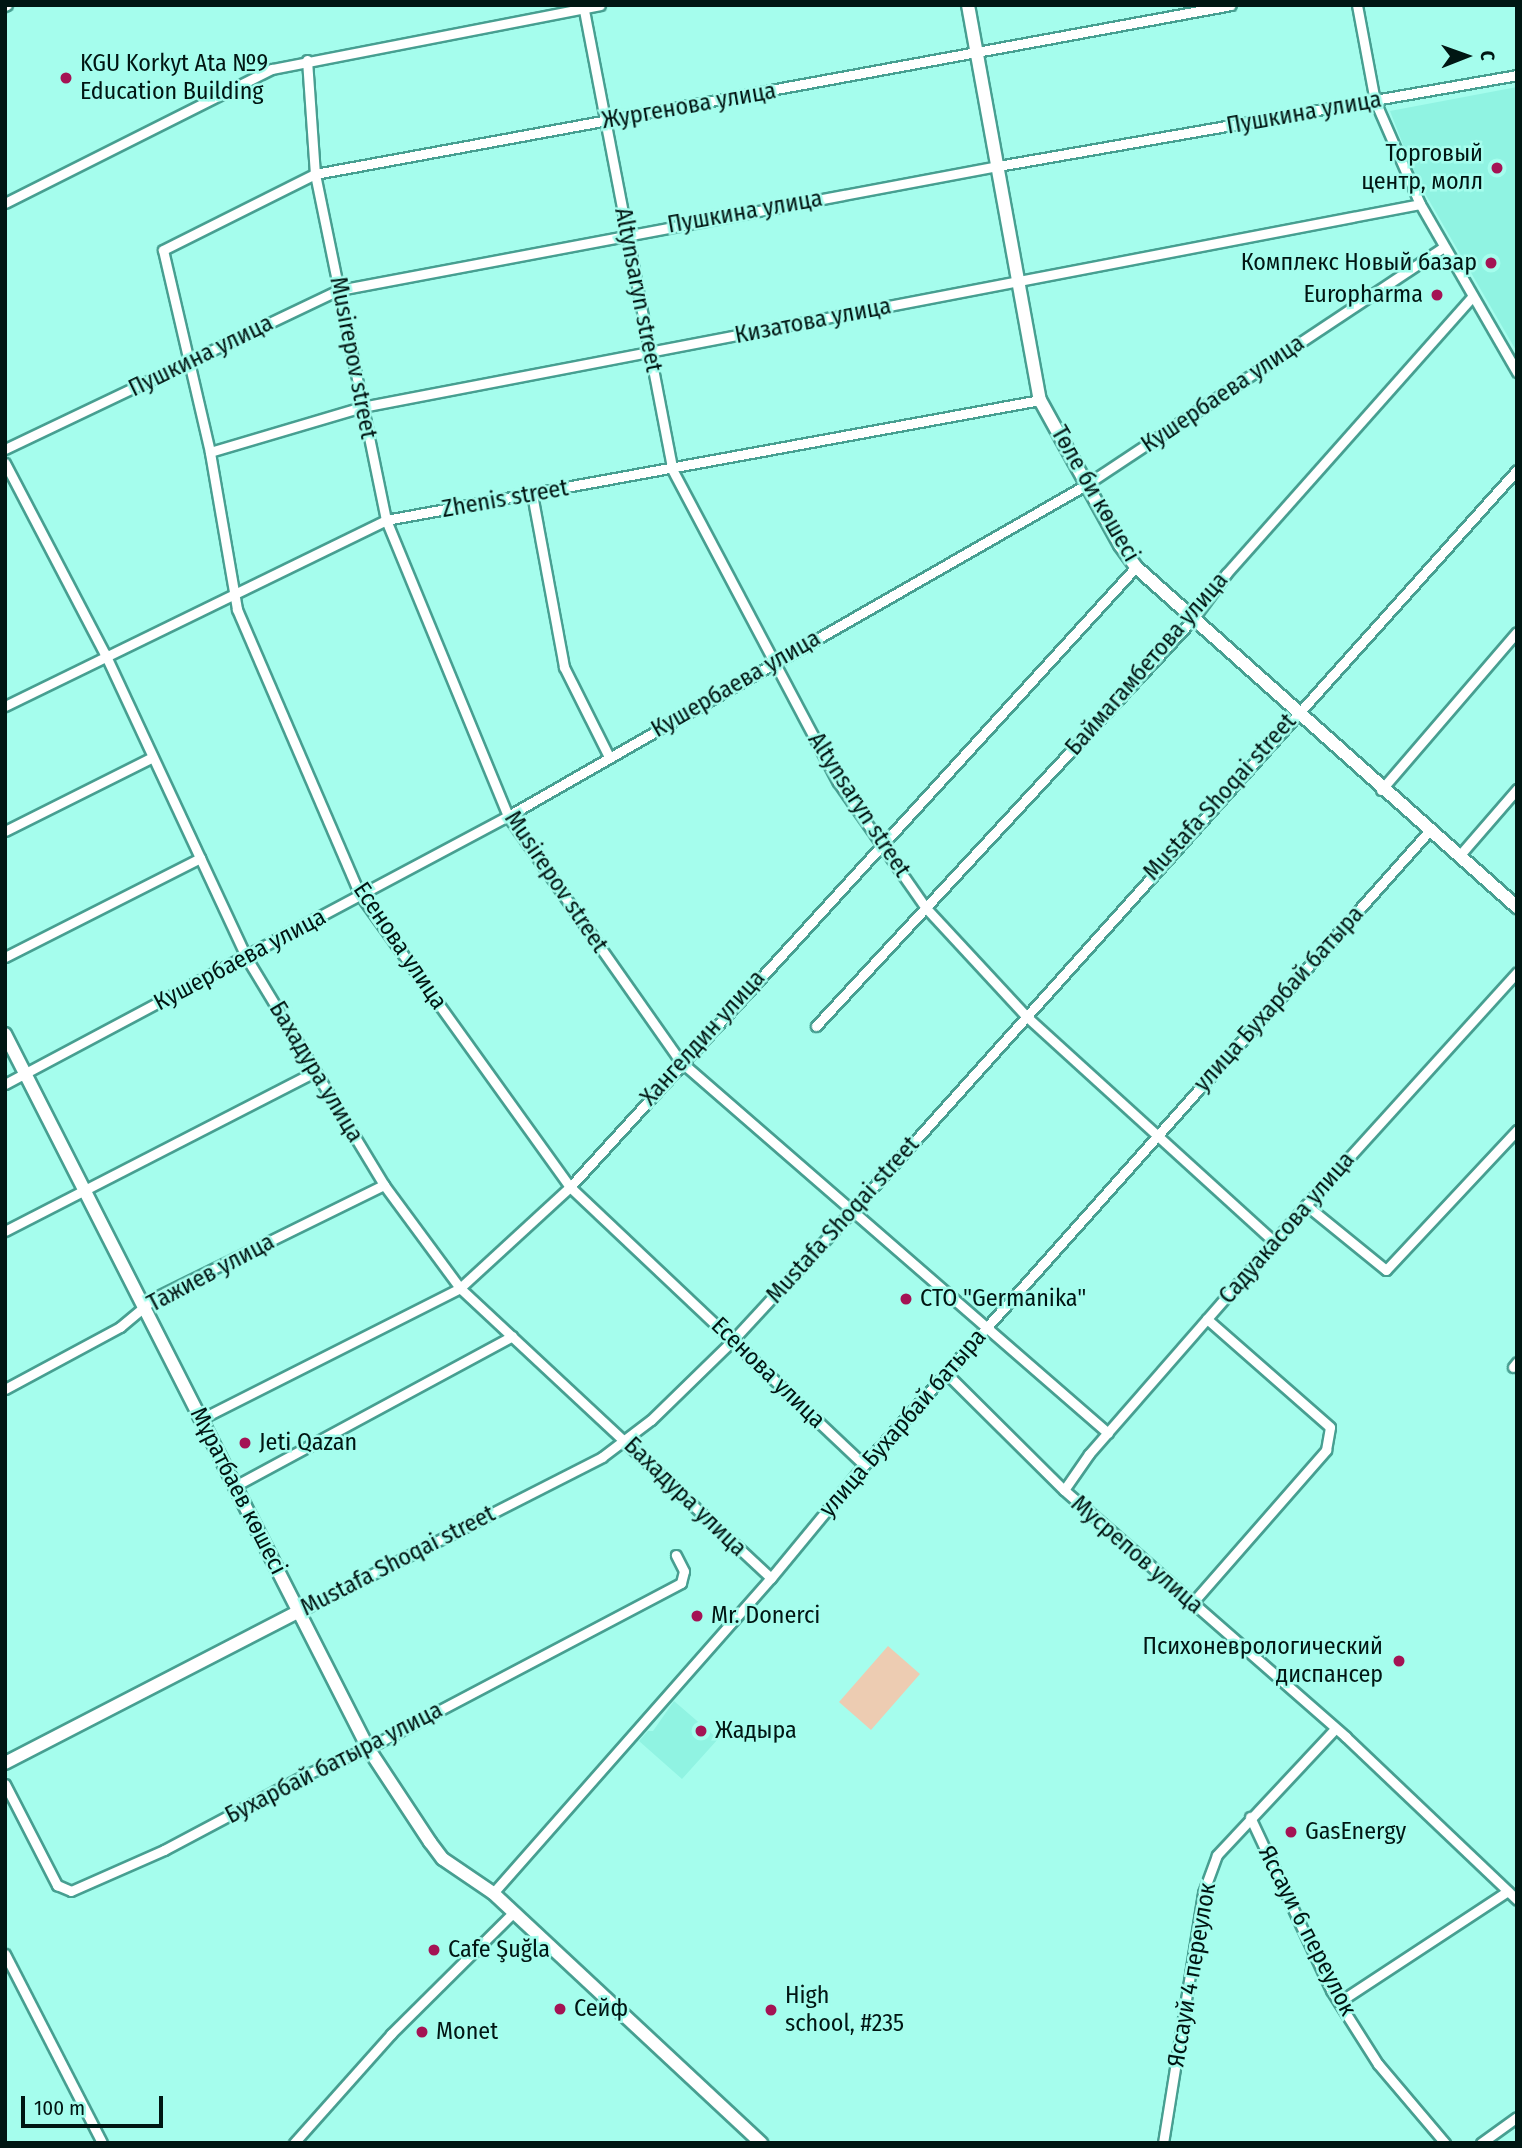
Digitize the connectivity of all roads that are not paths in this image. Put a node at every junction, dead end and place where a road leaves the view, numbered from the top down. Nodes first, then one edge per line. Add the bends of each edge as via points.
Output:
1 (600, 5) edge
2 (968, 5) edge
3 (1231, 5) edge
4 (1357, 5) edge
5 (584, 7) edge
6 (977, 53) junction
7 (307, 60) junction
8 (1517, 75) edge
9 (1375, 101) junction
10 (606, 121) junction
11 (998, 166) junction
12 (315, 174) junction
13 (5, 203) edge
14 (1420, 204) junction
15 (627, 234) junction
16 (1444, 247) junction
17 (163, 250) joint
18 (1020, 282) junction
19 (339, 290) junction
20 (1472, 297) junction
21 (650, 352) junction
22 (189, 361) junction
23 (1517, 372) edge
24 (1040, 400) junction
25 (362, 407) junction
26 (5, 449) edge
27 (210, 453) junction
28 (5, 463) edge
29 (672, 469) junction
30 (1517, 470) edge
31 (1086, 485) junction
32 (532, 494) junction
33 (386, 520) junction
34 (1136, 567) junction
35 (235, 593) junction
36 (1193, 619) junction
37 (1517, 632) edge
38 (105, 654) junction
39 (774, 662) junction
40 (5, 706) edge
41 (1296, 712) junction
42 (153, 757) junction
43 (609, 757) junction
44 (1517, 789) edge
45 (1381, 790) junction
46 (508, 816) junction
47 (5, 831) edge
48 (1429, 831) junction
49 (882, 844) junction
50 (1459, 856) junction
51 (200, 858) junction
52 (360, 895) junction
53 (1517, 907) edge
54 (926, 908) junction
55 (5, 957) edge
56 (246, 957) junction
57 (1517, 972) edge
58 (1026, 1016) junction
59 (816, 1026) dead end
60 (5, 1034) edge
61 (680, 1062) junction
62 (314, 1072) junction
63 (26, 1074) junction
64 (5, 1084) edge
65 (1517, 1130) edge
66 (1158, 1135) junction
67 (384, 1185) junction
68 (570, 1187) junction
69 (85, 1190) junction
70 (1306, 1205) junction
71 (853, 1210) junction
72 (5, 1231) edge
73 (1274, 1242) junction
74 (460, 1288) junction
75 (145, 1305) junction
76 (1207, 1319) junction
77 (989, 1325) junction
78 (512, 1336) junction
79 (733, 1340) junction
80 (948, 1375) junction
81 (5, 1389) edge
82 (201, 1419) junction
83 (1108, 1433) junction
84 (626, 1440) junction
85 (864, 1465) junction
86 (235, 1486) junction
87 (1064, 1490) junction
88 (676, 1555) dead end
89 (771, 1578) junction
90 (1194, 1601) junction
91 (298, 1612) junction
92 (1335, 1729) junction
93 (368, 1748) junction
94 (5, 1763) edge
95 (5, 1783) edge
96 (1250, 1816) junction
97 (1508, 1891) junction
98 (493, 1893) junction
99 (1517, 1900) edge
100 (513, 1913) junction
101 (5, 1954) edge
102 (1339, 2002) junction
103 (1517, 2117) edge
104 (102, 2143) edge
105 (293, 2143) edge
106 (761, 2143) edge
107 (1163, 2143) edge
108 (1445, 2143) edge
109 (1481, 2143) edge

1 - 5 street
2 - 6 street, Төле би көшесі
3 - 6 street, Жургенова улица
4 - 9 street
5 - 7 street
5 - 10 street, Altynsaryn street
6 - 10 street, Жургенова улица
6 - 11 street, Төле би көшесі
7 - 12 street, Musirepov street
7 - 13 street via 260,75
8 - 9 street, Пушкина улица
9 - 11 street, Пушкина улица
9 - 14 street
10 - 12 street, Жургенова улица
10 - 15 street, Altynsaryn street
11 - 15 street, Пушкина улица
11 - 18 street, Төле би көшесі
12 - 17 street, Жургенова улица
12 - 19 street, Musirepov street
14 - 16 street
14 - 18 street, Кизатова улица
15 - 19 street, Пушкина улица
15 - 21 street, Altynsaryn street
16 - 20 street
16 - 31 street, Кушербаева улица
17 - 22 street, Есенова улица
18 - 21 street, Кизатова улица
18 - 24 street, Төле би көшесі
19 - 22 street, Пушкина улица
19 - 25 street, Musirepov street
20 - 23 street
20 - 36 street, Баймагамбетова улица via 1226,574
21 - 25 street, Кизатова улица
21 - 29 street, Altynsaryn street
22 - 26 street, Пушкина улица
22 - 27 street, Есенова улица
24 - 29 street, Zhenis street
24 - 31 street, Төле би көшесі
25 - 27 street, Кизатова улица
25 - 33 street, Musirepov street
27 - 35 street, Есенова улица
28 - 38 street, Бахадура улица
29 - 32 street, Zhenis street
29 - 39 street, Altynsaryn street
30 - 41 street, Mustafa Shoqai street
31 - 34 street, Төле би көшесі
31 - 39 street, Кушербаева улица
32 - 33 street, Zhenis street
32 - 43 street via 564,667
33 - 35 street, Zhenis street
33 - 46 street, Musirepov street
34 - 36 street, Төле би көшесі
34 - 49 street, Хангелдин улица
35 - 38 street, Zhenis street
35 - 52 street, Есенова улица via 237,609
36 - 41 street, Төле би көшесі
36 - 54 street, Баймагамбетова улица
37 - 45 street
38 - 40 street, Zhenis street
38 - 42 street, Бахадура улица
39 - 43 street, Кушербаева улица
39 - 49 street, Altynsaryn street via 838,782
41 - 45 street, Төле би көшесі
41 - 58 street, Mustafa Shoqai street
42 - 47 street
42 - 51 street, Бахадура улица
43 - 46 street, Кушербаева улица
44 - 50 street
45 - 48 street, Төле би көшесі
46 - 52 street, Кушербаева улица
46 - 61 street, Musirepov street
48 - 50 street, Төле би көшесі
48 - 66 street, улица Бухарбай батыра
49 - 54 street, Altynsaryn street
49 - 61 street, Хангелдин улица
50 - 53 street, Төле би көшесі
51 - 55 street
51 - 56 street, Бахадура улица
52 - 56 street, Кушербаева улица
52 - 68 street, Есенова улица
54 - 58 street, Altynsaryn street
54 - 59 street, Баймагамбетова улица
56 - 62 street, Бахадура улица
56 - 63 street, Кушербаева улица
57 - 70 street, Садуакасова улица
58 - 66 street, Altynsaryn street
58 - 71 street, Mustafa Shoqai street
60 - 63 street, Мұратбаев көшесі
61 - 68 street, Хангелдин улица
61 - 71 street, Musirepov street
62 - 67 street, Бахадура улица
62 - 69 street
63 - 64 street, Кушербаева улица
63 - 69 street, Мұратбаев көшесі
65 - 70 street via 1385,1270
66 - 73 street, Altynsaryn street
66 - 77 street, улица Бухарбай батыра
67 - 74 street, Бахадура улица
67 - 75 street, Тажиев улица
68 - 74 street, Хангелдин улица
68 - 79 street, Есенова улица
69 - 72 street
69 - 75 street, Мұратбаев көшесі
70 - 73 street, Садуакасова улица
71 - 77 street, Musirepov street
71 - 79 street, Mustafa Shoqai street
73 - 76 street, Садуакасова улица
74 - 78 street, Бахадура улица
74 - 82 street, Хангелдин улица
75 - 81 street, Тажиев улица via 120,1326
75 - 82 street, Мұратбаев көшесі
76 - 83 street, Садуакасова улица
76 - 90 street via 1330,1427 1326,1450
77 - 80 street, улица Бухарбай батыра
77 - 83 street, Musirepov street
78 - 84 street, Бахадура улица
78 - 86 street
79 - 84 street, Mustafa Shoqai street
79 - 85 street, Есенова улица
80 - 85 street, улица Бухарбай батыра
80 - 87 street, Мусрепов улица
82 - 86 street, Мұратбаев көшесі
83 - 87 street, Садуакасова улица
84 - 89 street, Бахадура улица
84 - 91 street, Mustafa Shoqai street
85 - 89 street, улица Бухарбай батыра
86 - 91 street, Мұратбаев көшесі
87 - 90 street, Мусрепов улица
88 - 93 street, Бухарбай батыра улица via 684,1571 681,1583
89 - 98 street, улица Бухарбай батыра
90 - 92 street, Мусрепов улица
91 - 93 street, Мұратбаев көшесі
91 - 94 street, Mustafa Shoqai street
92 - 96 street, Яссауй 4 переулок
92 - 97 street, Мусрепов улица
93 - 95 street, Бухарбай батыра улица via 71,1891 57,1885
93 - 98 street, Мұратбаев көшесі via 443,1858
96 - 102 street, Яссауи 6 переулок
96 - 107 street, Яссауй 4 переулок via 1217,1855 1203,1893
97 - 99 street, Мусрепов улица
97 - 102 street
98 - 100 street, Мұратбаев көшесі
100 - 105 street via 391,2034
100 - 106 street, Мұратбаев көшесі
101 - 104 street
102 - 108 street, Яссауи 6 переулок via 1378,2064
103 - 109 street

